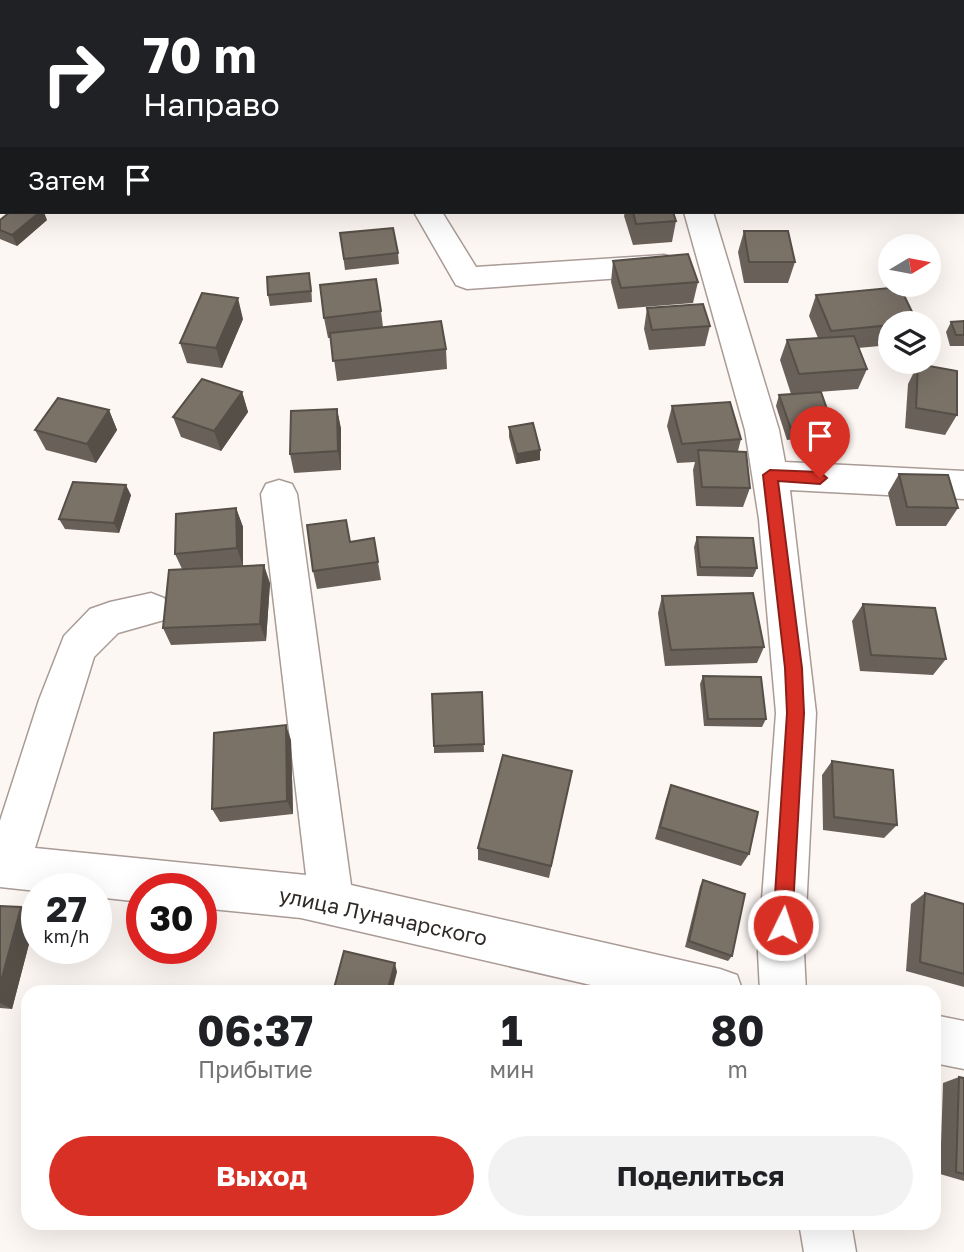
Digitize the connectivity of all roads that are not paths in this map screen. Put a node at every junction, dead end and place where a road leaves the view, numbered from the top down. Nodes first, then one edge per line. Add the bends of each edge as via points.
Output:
1 (429, 214) edge
2 (699, 214) edge
3 (714, 262) junction
4 (770, 475) junction
5 (964, 485) edge
6 (279, 494) dead end
7 (151, 609) dead end
8 (4, 867) edge
9 (331, 902) junction
10 (690, 985) edge
11 (783, 985) edge
12 (941, 1040) edge
13 (964, 1045) edge
14 (826, 1230) edge
15 (830, 1252) edge

1 - 3 street via 467,278
2 - 3 street
3 - 4 street via 762,430
4 - 5 street
4 - 11 street via 796,713
6 - 9 street
7 - 8 street via 104,621 78,648
8 - 9 street, улица Луначарского via 301,895
9 - 10 street, улица Луначарского
12 - 13 street
14 - 15 street

